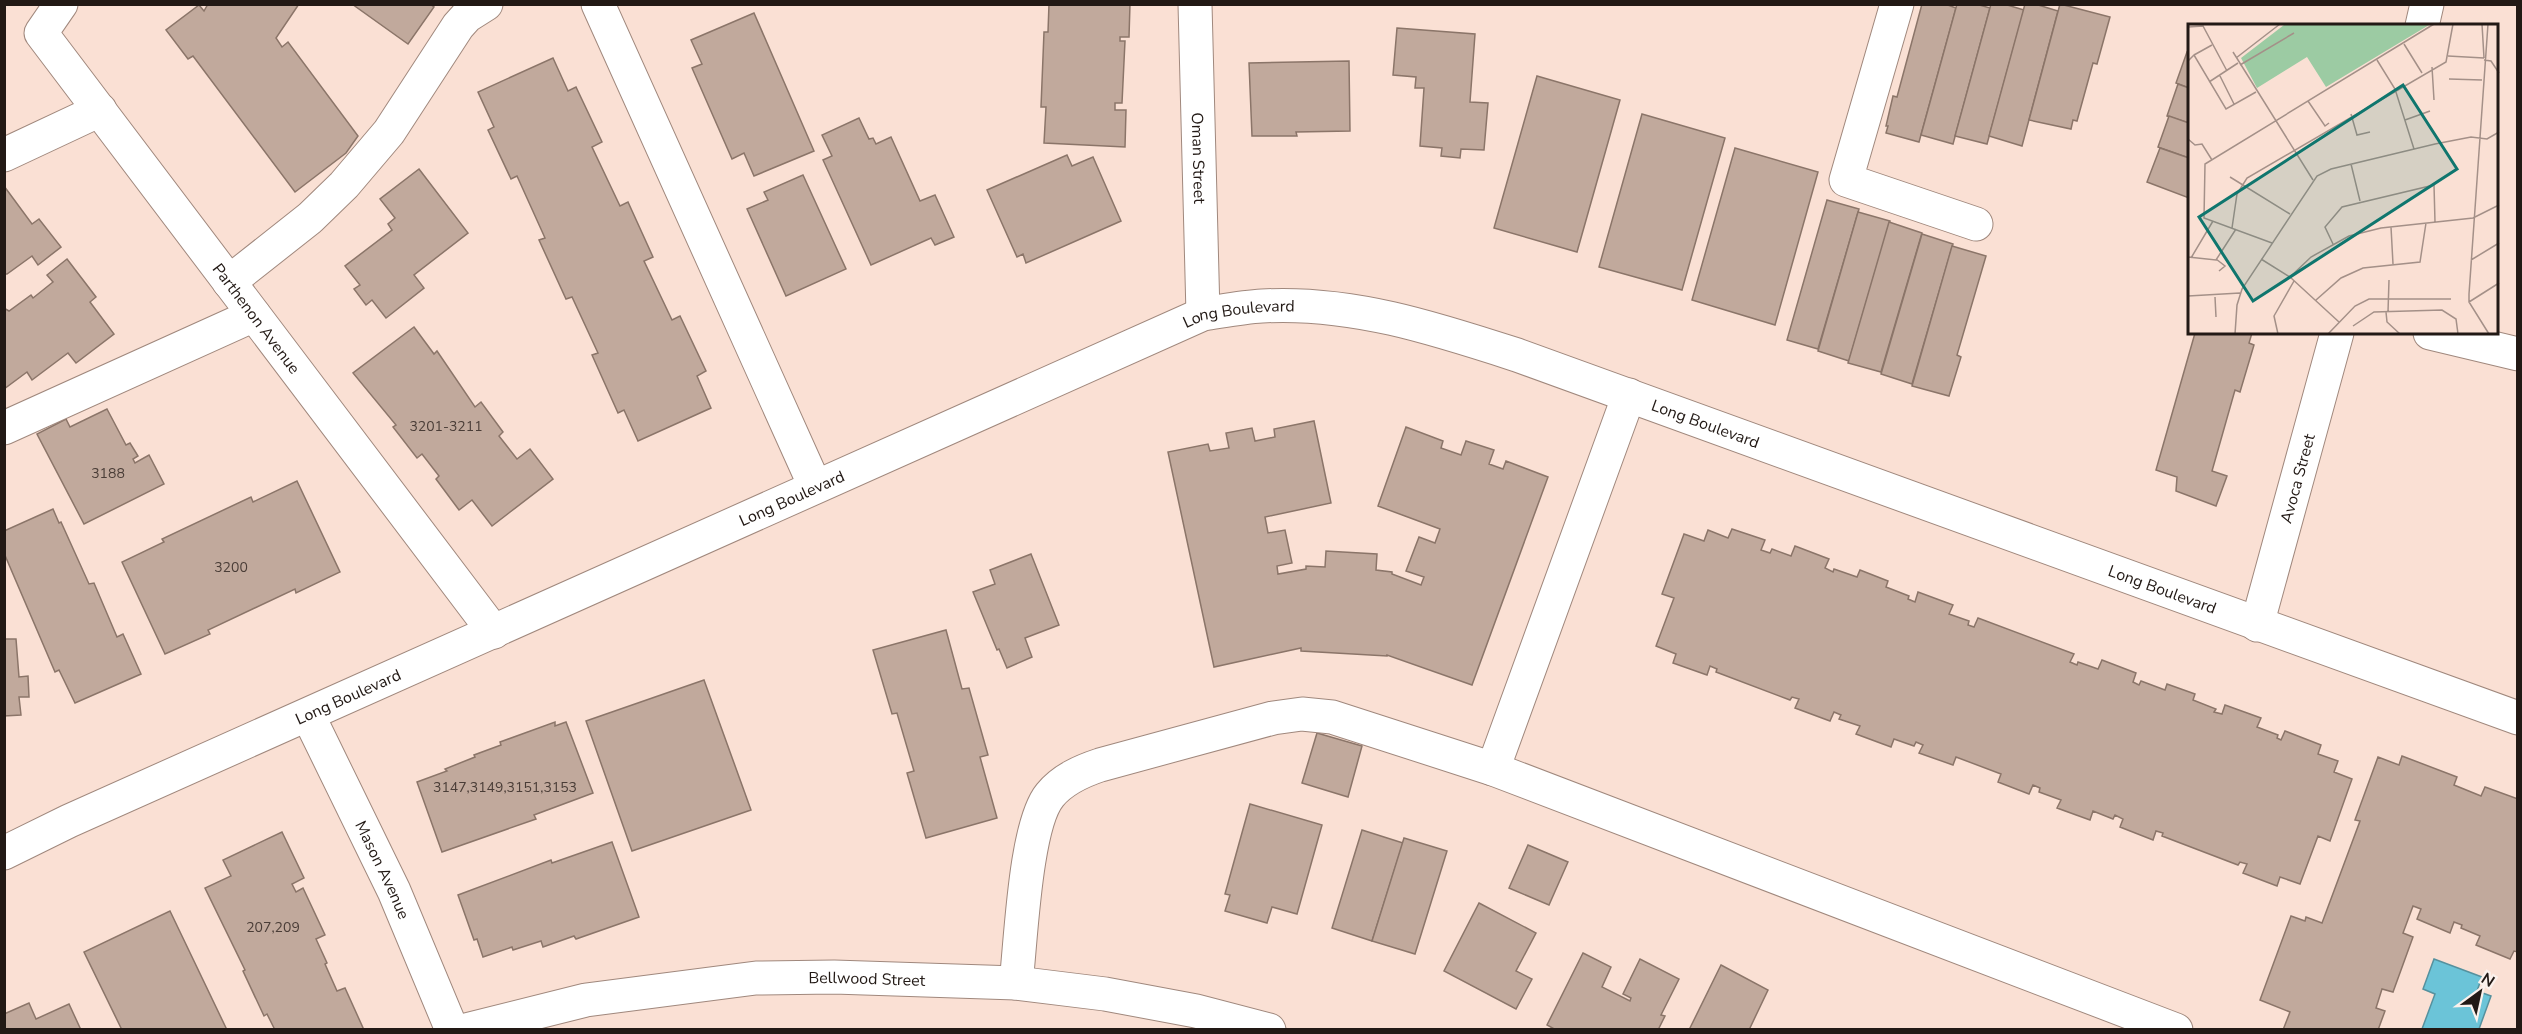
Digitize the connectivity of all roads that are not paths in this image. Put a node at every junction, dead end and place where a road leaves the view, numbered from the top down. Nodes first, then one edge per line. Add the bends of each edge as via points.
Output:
1 (61, 4) edge
2 (486, 4) edge
3 (598, 4) edge
4 (1195, 4) edge
5 (1898, 4) edge
6 (2427, 4) edge
7 (2422, 24) edge
8 (100, 110) junction
9 (4, 154) edge
10 (1976, 224) dead end
11 (229, 282) junction
12 (1203, 314) junction
13 (254, 315) junction
14 (2337, 334) edge
15 (2434, 334) edge
16 (2517, 354) edge
17 (1629, 395) junction
18 (4, 428) edge
19 (815, 486) junction
20 (2257, 625) junction
21 (494, 632) junction
22 (308, 715) junction
23 (2517, 718) edge
24 (1493, 769) junction
25 (4, 853) edge
26 (1016, 983) junction
27 (452, 1029) edge
28 (466, 1029) edge
29 (1269, 1029) edge
30 (2176, 1029) edge

1 - 8 street, Parthenon Avenue via 41,33
2 - 11 street via 458,26 389,132 344,185 310,218
3 - 19 street
4 - 12 street, Oman Street
5 - 10 street via 1846,180
6 - 7 street
8 - 9 street
8 - 11 street, Parthenon Avenue
11 - 13 street, Parthenon Avenue
12 - 17 street, Long Boulevard via 1262,306 1319,306 1373,313 1428,326
12 - 19 street, Long Boulevard
13 - 18 street
13 - 21 street, Parthenon Avenue
14 - 20 street, Avoca Street
15 - 16 street
17 - 20 street, Long Boulevard
17 - 24 street
19 - 21 street, Long Boulevard
20 - 23 street, Long Boulevard
21 - 22 street, Long Boulevard
22 - 25 street, Long Boulevard
22 - 27 street, Mason Avenue via 394,891
24 - 26 street via 1332,717 1302,714 1187,739 1079,772 1049,795 1040,811 1031,845
24 - 30 street
26 - 28 street, Bellwood Street via 756,978 586,1000
26 - 29 street, Bellwood Street via 1105,994

